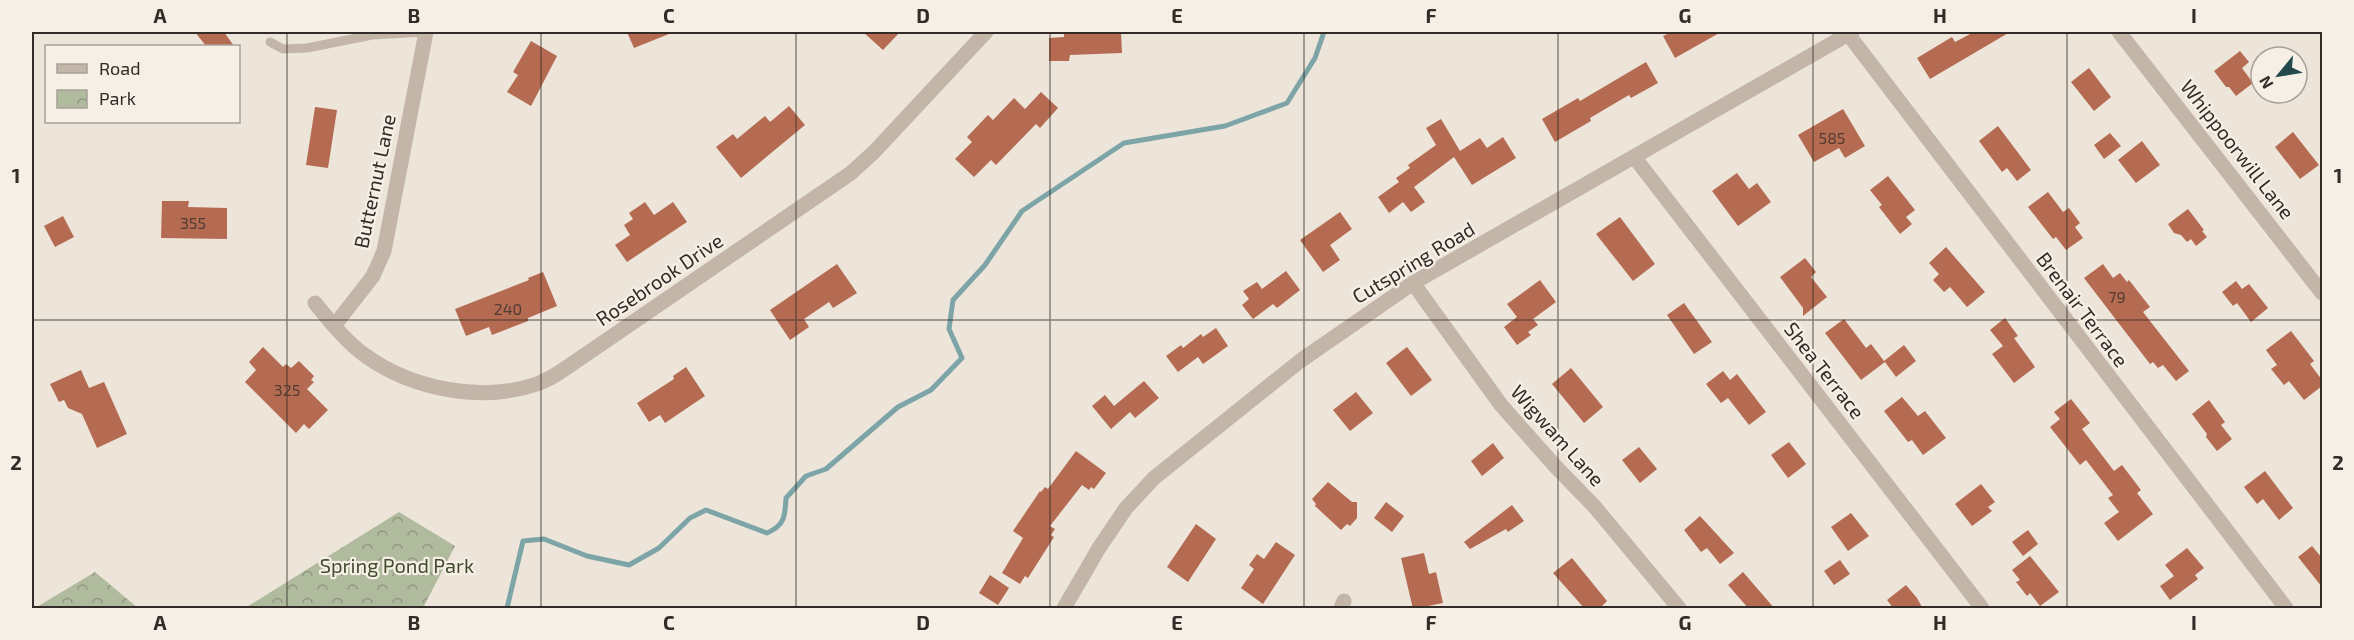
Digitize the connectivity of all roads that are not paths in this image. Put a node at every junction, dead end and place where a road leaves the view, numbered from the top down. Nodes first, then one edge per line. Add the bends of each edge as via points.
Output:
1 (426, 32) edge
2 (986, 32) edge
3 (2120, 32) edge
4 (1850, 33) edge
5 (270, 42) dead end
6 (1635, 158) junction
7 (1413, 283) junction
8 (2322, 293) edge
9 (315, 303) dead end
10 (334, 326) junction
11 (1064, 609) edge
12 (1679, 609) edge
13 (1982, 609) edge
14 (2286, 609) edge

1 - 5 lane via 372,35 307,48 283,49
1 - 10 street, Butternut Lane via 384,250 373,276
2 - 10 street, Rosebrook Drive via 851,173 537,384 476,392 422,382 390,371 364,355
3 - 8 street, Whippoorwill Lane
4 - 6 street, Cutspring Road
4 - 14 street, Brenair Terrace
6 - 7 street, Cutspring Road
6 - 13 street, Shea Terrace
7 - 11 street, Cutspring Road via 1300,361 1154,478 1126,508
7 - 12 street, Wigwam Lane via 1501,405 1602,515
9 - 10 street, Rosebrook Drive

